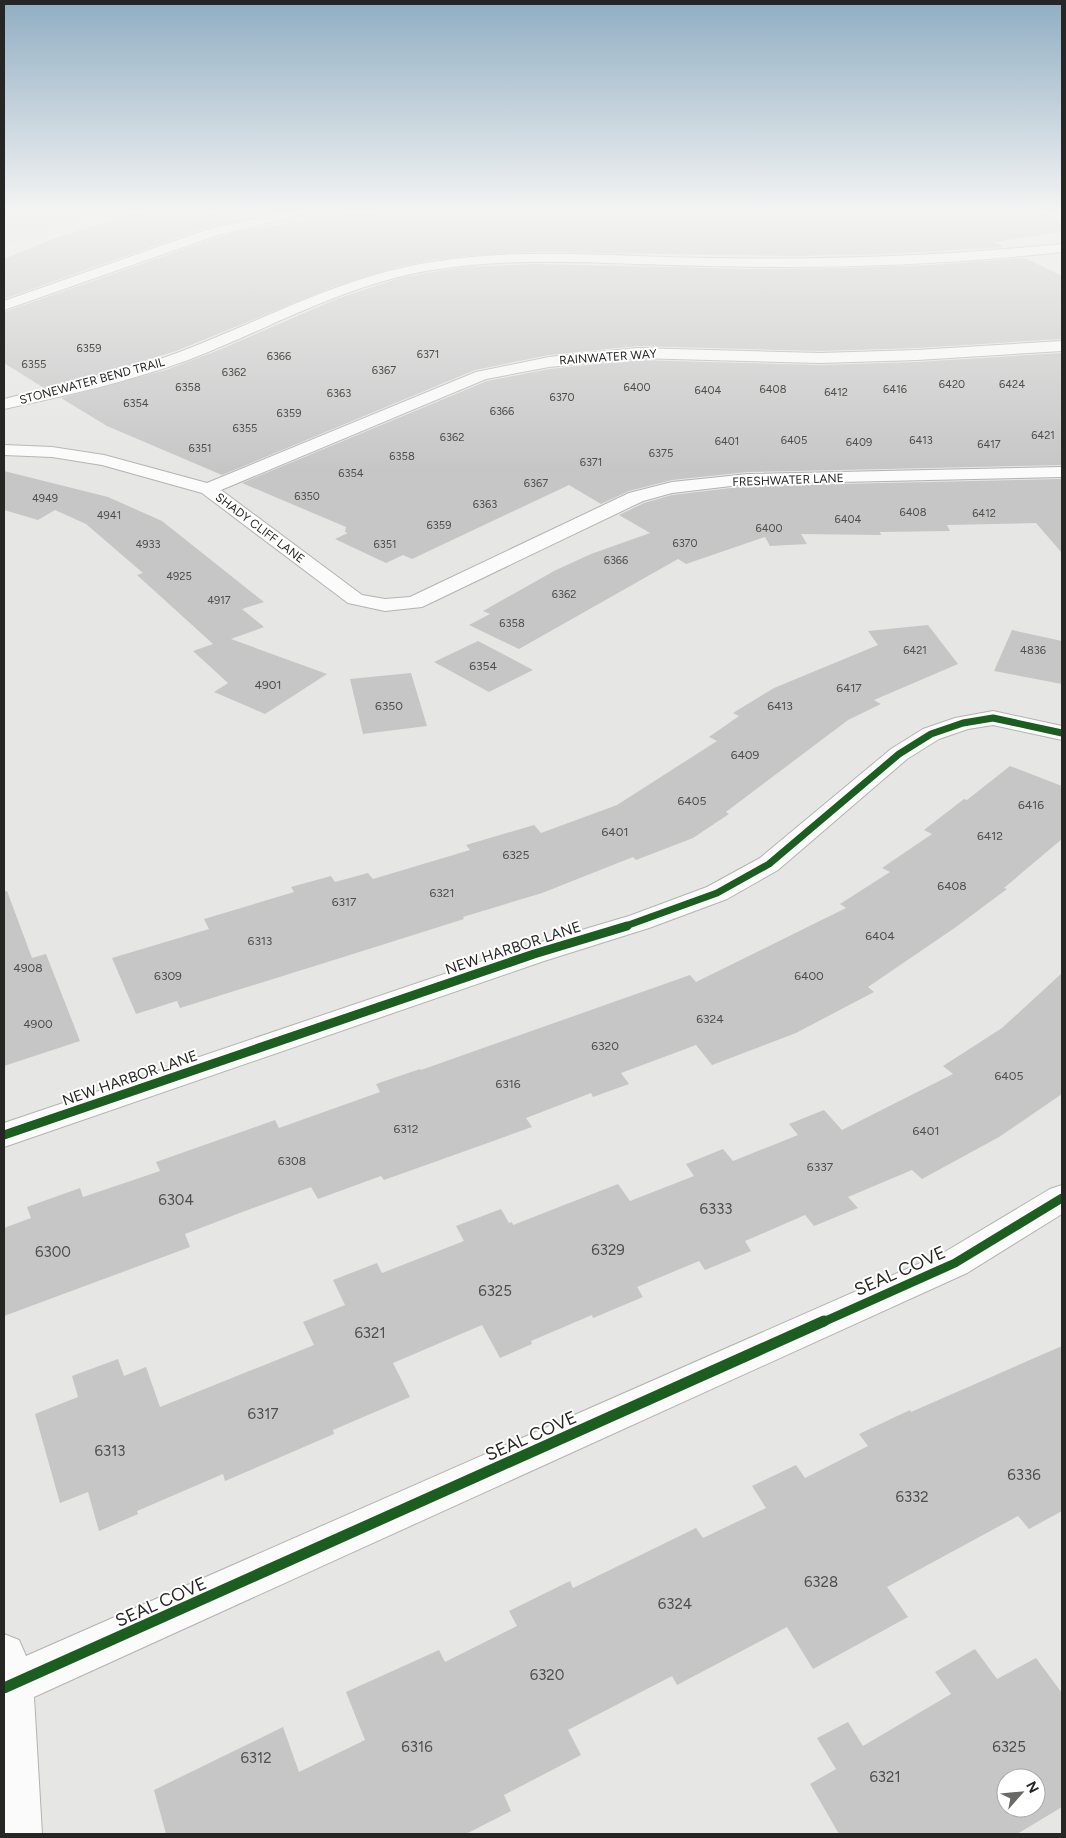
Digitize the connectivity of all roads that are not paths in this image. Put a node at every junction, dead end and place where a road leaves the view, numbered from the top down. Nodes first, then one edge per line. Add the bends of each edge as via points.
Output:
1 (30, 297) edge
2 (326, 297) edge
3 (4, 306) edge
4 (1062, 346) edge
5 (4, 404) edge
6 (4, 450) edge
7 (1062, 472) edge
8 (208, 489) junction
9 (388, 607) joint
10 (1062, 733) edge
11 (4, 1135) edge
12 (1062, 1198) edge
13 (6, 1676) edge
14 (19, 1834) edge

1 - 3 street
2 - 5 street, STONEWATER BEND TRAIL via 155,366
4 - 8 street, RAINWATER WAY via 820,358 637,353 549,362 482,375
6 - 8 street, SHADY CLIFF LANE via 52,452 104,460
7 - 9 street, FRESHWATER LANE via 748,479 672,488 636,497 415,603
8 - 9 street, SHADY CLIFF LANE via 355,599
10 - 11 street, NEW HARBOR LANE via 993,718 963,723 931,734 899,754 770,864 717,893
12 - 13 street, SEAL COVE via 955,1263
13 - 14 street

